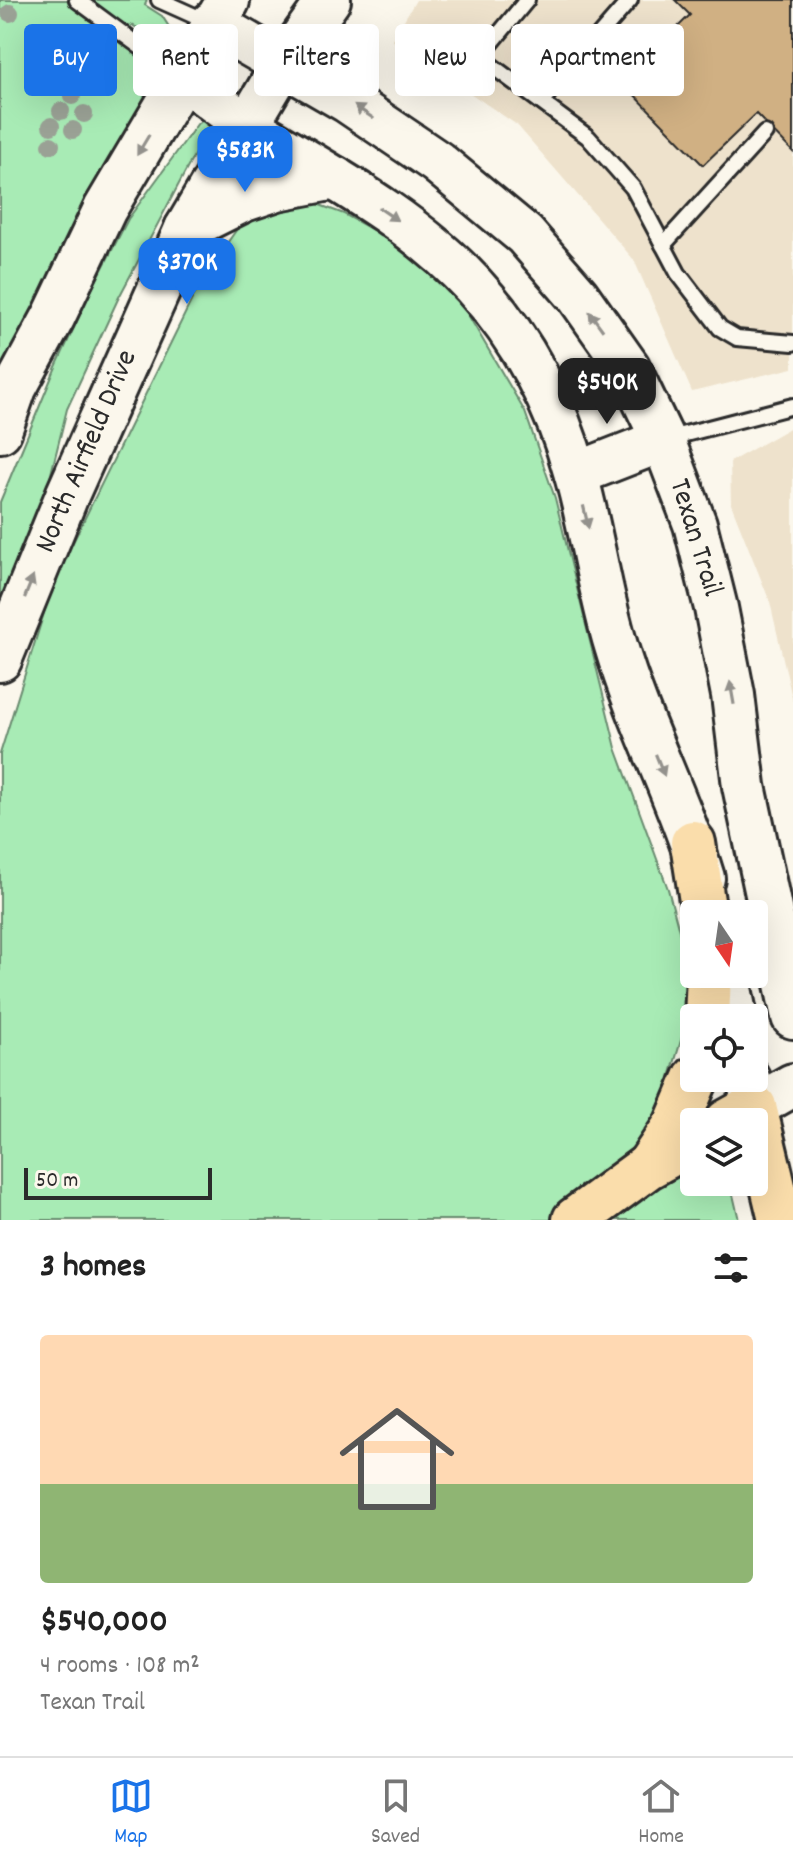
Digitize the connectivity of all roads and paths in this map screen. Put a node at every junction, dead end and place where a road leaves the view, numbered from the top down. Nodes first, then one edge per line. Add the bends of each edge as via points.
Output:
1 (77, 0) edge
2 (159, 0) edge
3 (329, 0) edge
4 (527, 0) edge
5 (630, 0) edge
6 (220, 12) edge
7 (312, 24) edge
8 (254, 39) edge
9 (133, 41) edge
10 (172, 96) edge
11 (207, 96) edge
12 (265, 96) edge
13 (339, 96) edge
14 (541, 102) junction
15 (248, 126) junction
16 (765, 133) dead end
17 (335, 178) junction
18 (186, 229) junction
19 (663, 245) junction
20 (793, 343) edge
21 (793, 406) edge
22 (0, 431) edge
23 (663, 440) junction
24 (576, 474) junction
25 (0, 660) edge
26 (744, 786) junction
27 (693, 843) junction
28 (793, 858) edge
29 (702, 900) edge
30 (710, 900) edge
31 (793, 1017) edge
32 (793, 1085) edge
33 (690, 1092) edge
34 (743, 1102) edge
35 (680, 1149) edge
36 (647, 1167) junction
37 (575, 1220) edge
38 (781, 1220) edge

1 - 9 lane
2 - 6 lane
3 - 7 main road, North Airfield Drive
4 - 14 lane via 480,57
5 - 14 lane
6 - 8 main road, Texan Trail
10 -> 22 main road via 105,209 15,388
11 - 15 main road
12 - 15 main road, North Airfield Drive
23 -> 13 main road, Texan Trail via 628,367 578,296 525,235 437,162
14 - 19 lane via 588,137 633,188
15 - 17 main road
15 - 18 main road, North Airfield Drive
16 - 19 lane
17 - 18 main road via 244,200
17 -> 24 main road via 413,231 472,285 521,346
25 -> 18 main road, North Airfield Drive
19 - 20 lane via 720,328 737,338
21 - 23 lane
23 - 24 main road
26 -> 23 main road, Texan Trail via 716,608 695,524
24 -> 27 main road via 615,645
26 - 28 main road
26 - 31 main road, Texan Trail
27 - 29 main road
27 - 30 main road
32 - 34 main road
33 - 36 main road via 676,1125
34 - 38 main road
35 - 36 main road
36 - 37 main road

